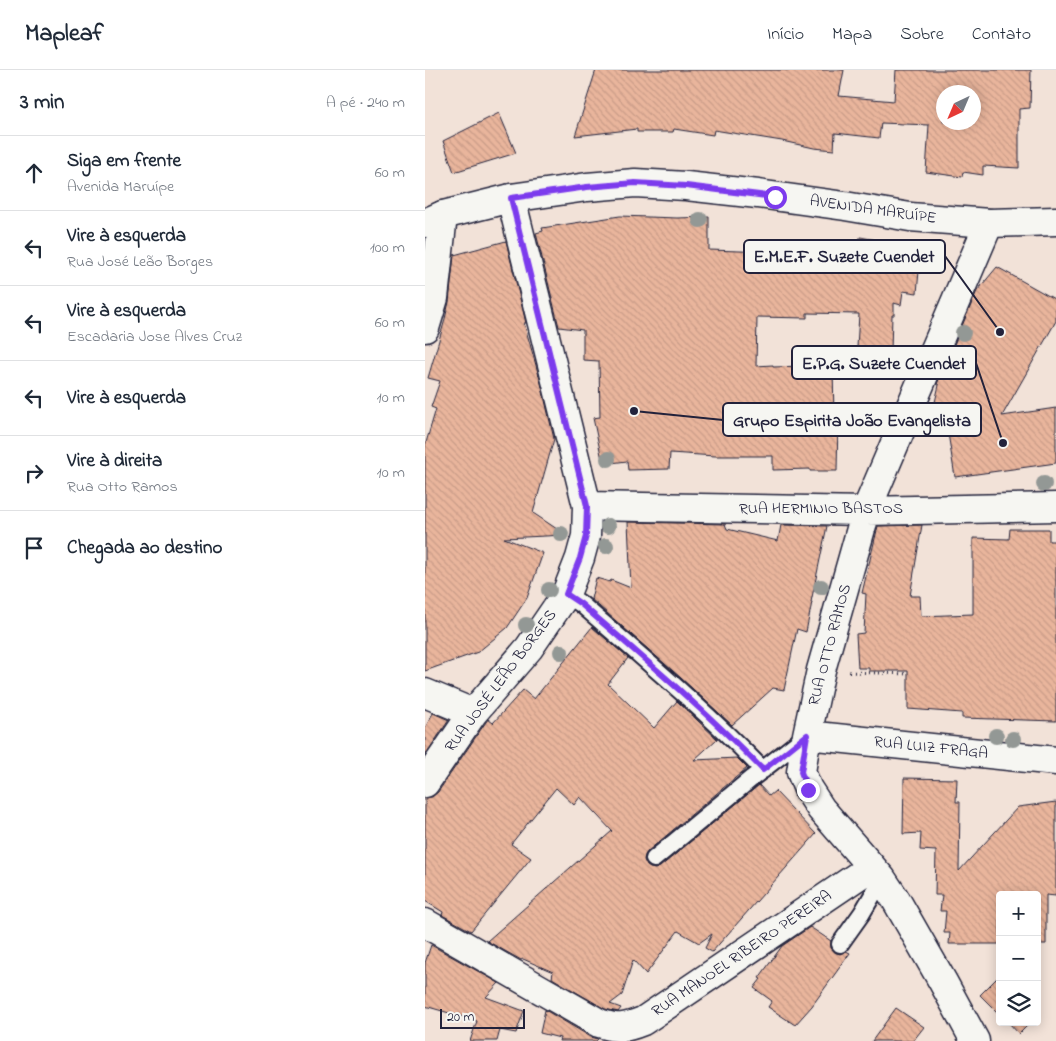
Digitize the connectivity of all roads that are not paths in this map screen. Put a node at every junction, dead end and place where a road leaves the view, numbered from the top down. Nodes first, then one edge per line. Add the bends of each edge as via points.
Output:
1 (511, 198) junction
2 (434, 219) edge
3 (1056, 221) edge
4 (989, 223) junction
5 (425, 328) edge
6 (587, 506) junction
7 (1056, 507) edge
8 (866, 510) junction
9 (566, 594) junction
10 (425, 693) edge
11 (473, 714) junction
12 (807, 735) junction
13 (1056, 761) edge
14 (763, 770) junction
15 (425, 783) edge
16 (654, 859) dead end
17 (876, 873) junction
18 (425, 924) edge
19 (840, 944) dead end
20 (975, 1041) edge

1 - 2 street, AVENIDA MARUÍPE
1 - 4 street, AVENIDA MARUÍPE via 635,183 758,194 910,217
1 - 6 street, RUA JOSÉ LEÃO BORGES
2 - 5 street via 434,298
3 - 4 street, AVENIDA MARUÍPE
4 - 8 street, RUA OTTO RAMOS
6 - 8 street, RUA HERMINIO BASTOS
6 - 9 street, RUA JOSÉ LEÃO BORGES via 586,536
7 - 8 street, RUA HERMINIO BASTOS
8 - 12 street, RUA OTTO RAMOS via 821,670
9 - 11 street, RUA JOSÉ LEÃO BORGES via 529,648
9 - 14 lane via 675,687
10 - 11 street
11 - 15 street, RUA JOSÉ LEÃO BORGES
12 - 13 street, RUA LUIZ FRAGA
12 - 14 lane
12 - 17 street, RUA OTTO RAMOS via 801,772 808,790
14 - 16 lane
17 - 18 street, RUA MANOEL RIBEIRO PEREIRA via 629,1027 616,1028 599,1022
17 - 19 lane via 862,913
17 - 20 street, RUA OTTO RAMOS via 896,900

